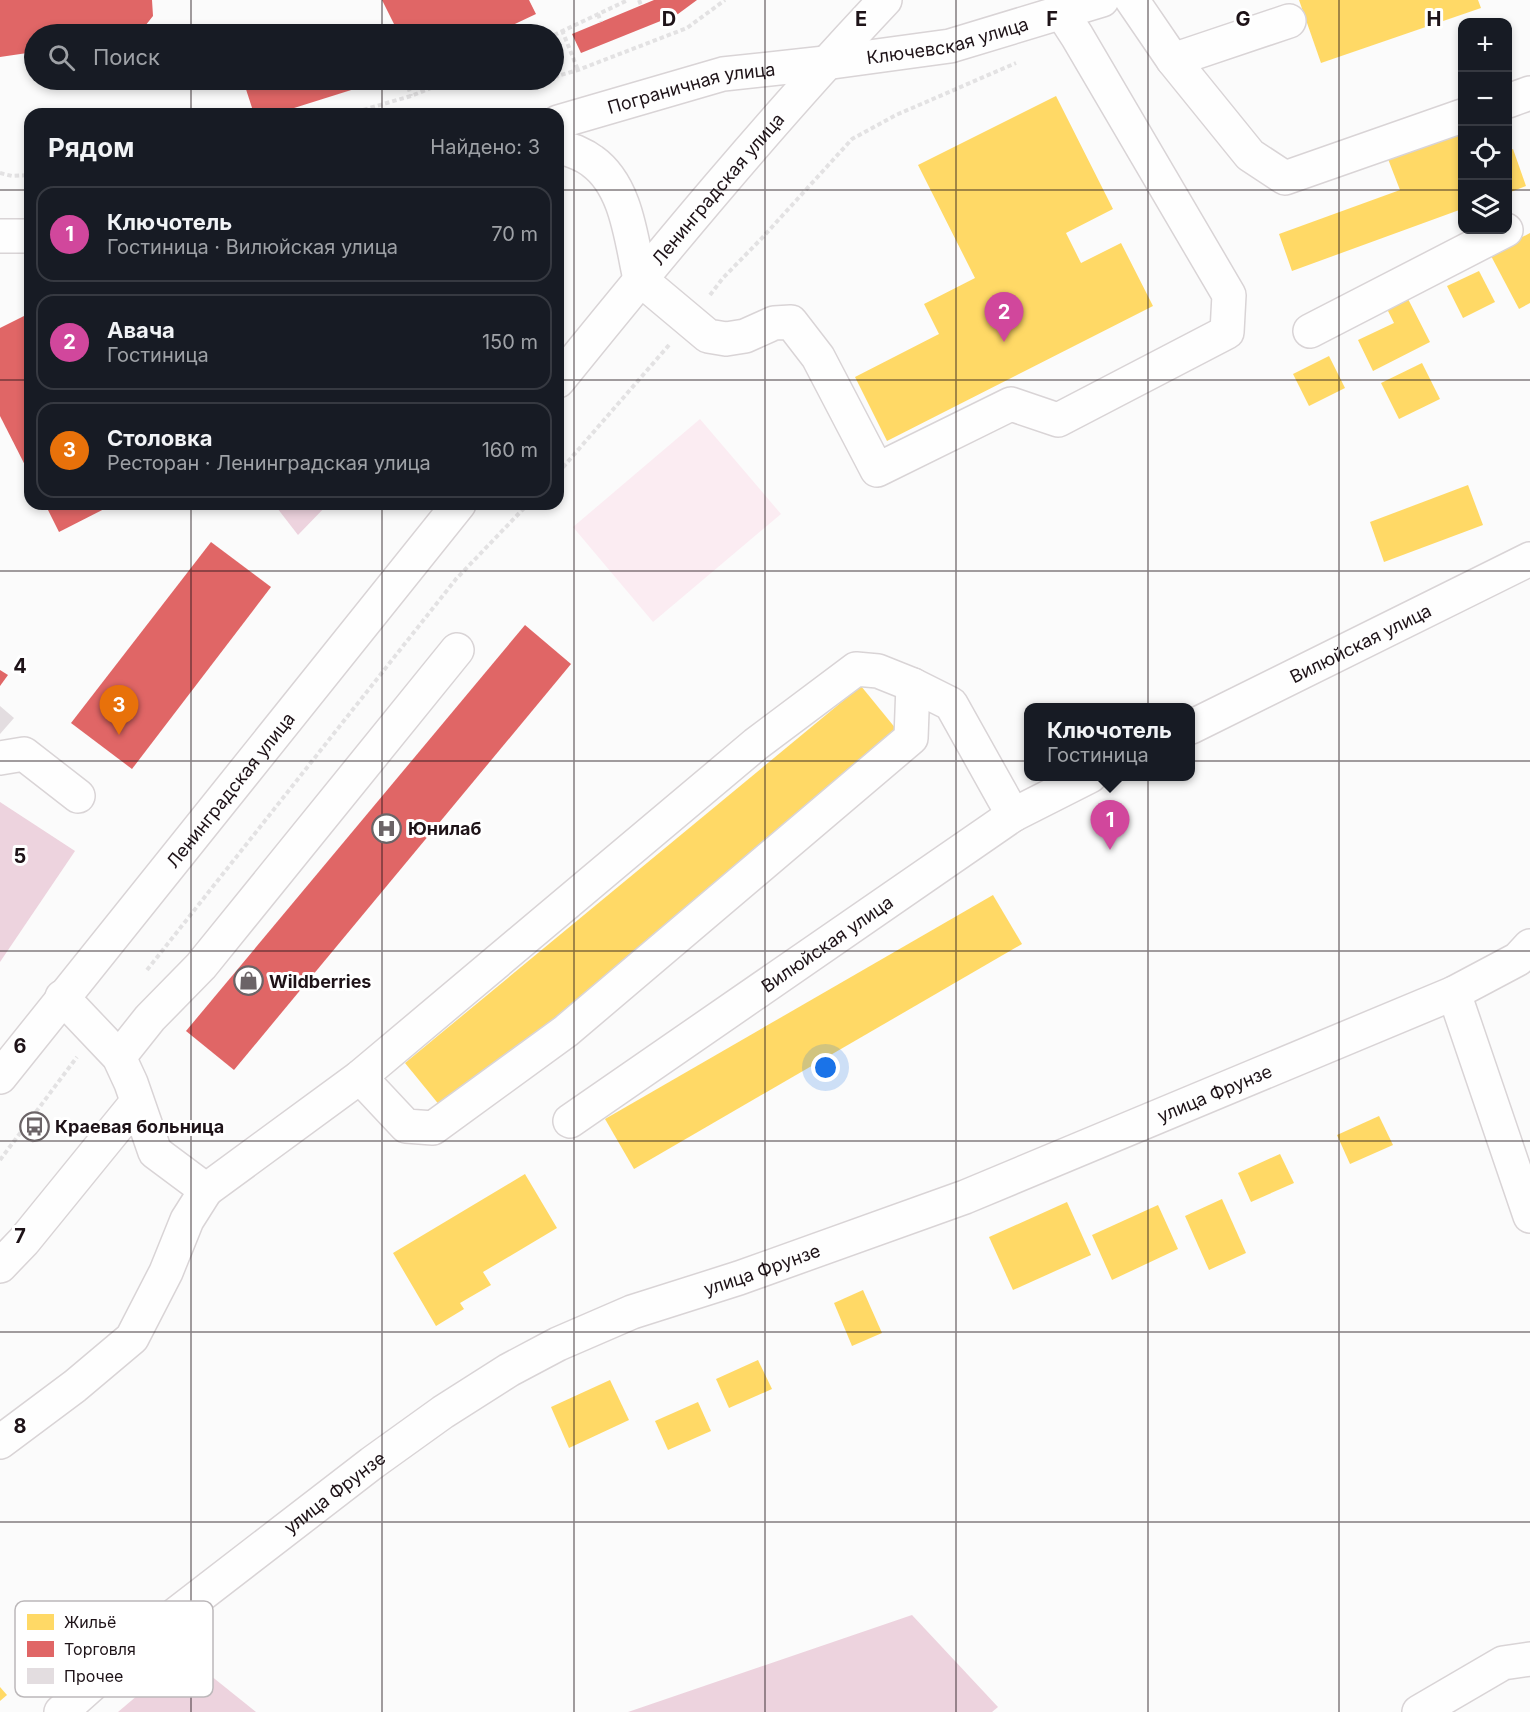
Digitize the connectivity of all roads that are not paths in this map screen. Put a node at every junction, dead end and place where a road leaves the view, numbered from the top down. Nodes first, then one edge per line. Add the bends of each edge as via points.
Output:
1 (885, 0) edge
2 (1102, 0) edge
3 (1132, 0) edge
4 (1062, 13) junction
5 (1289, 21) dead end
6 (1173, 60) junction
7 (825, 63) junction
8 (1530, 93) edge
9 (1512, 100) edge
10 (1458, 117) edge
11 (564, 120) edge
12 (564, 149) edge
13 (1530, 217) edge
14 (1512, 226) edge
15 (1497, 234) edge
16 (0, 236) edge
17 (24, 236) edge
18 (640, 279) junction
19 (1310, 331) dead end
20 (564, 374) edge
21 (454, 510) edge
22 (1530, 560) edge
23 (457, 650) dead end
24 (913, 685) junction
25 (1195, 725) edge
26 (0, 758) edge
27 (1082, 781) edge
28 (78, 796) dead end
29 (1013, 815) junction
30 (1530, 946) edge
31 (1454, 993) junction
32 (62, 997) junction
33 (119, 1057) junction
34 (0, 1077) edge
35 (360, 1077) junction
36 (138, 1102) junction
37 (570, 1121) dead end
38 (206, 1190) junction
39 (1530, 1216) edge
40 (0, 1266) edge
41 (0, 1442) edge
42 (193, 1601) edge
43 (1530, 1659) edge
44 (78, 1697) edge
45 (61, 1712) edge
46 (1419, 1712) edge

1 - 7 street, Ленинградская улица
2 - 4 street, Ключевская улица
3 - 6 street
4 - 7 street, Ключевская улица via 950,46
4 - 18 street via 1229,296 1227,332 1058,420 1011,404 877,470 818,357 791,322 774,323 745,336 708,336
5 - 6 street
6 - 10 street via 1250,155 1285,178
7 - 11 street, Пограничная улица via 723,74
7 - 18 street, Ленинградская улица
8 - 9 street
12 - 18 street via 591,160 616,189
13 - 14 street
15 - 19 street
16 - 17 street
18 - 20 street, Ленинградская улица
21 - 32 street, Ленинградская улица
22 - 25 street, Вилюйская улица
23 - 33 street via 201,966 150,1018
24 - 29 street via 951,704
24 - 35 street via 878,671 856,669 756,744
24 - 35 street via 911,738 566,1031 433,1128 406,1126
26 - 28 street via 24,754
27 - 29 street, Вилюйская улица
29 - 37 street, Вилюйская улица
30 - 31 street, улица Фрунзе via 1518,959
31 - 39 street
31 - 42 street, улица Фрунзе via 965,1197 632,1312 539,1354 442,1412
32 - 33 street
32 - 34 street, Ленинградская улица
33 - 36 street
35 - 38 street
36 - 38 street via 155,1152
36 - 40 street
38 - 41 street via 187,1220 132,1338
43 - 46 street via 1503,1664
44 - 45 street, улица Фрунзе

